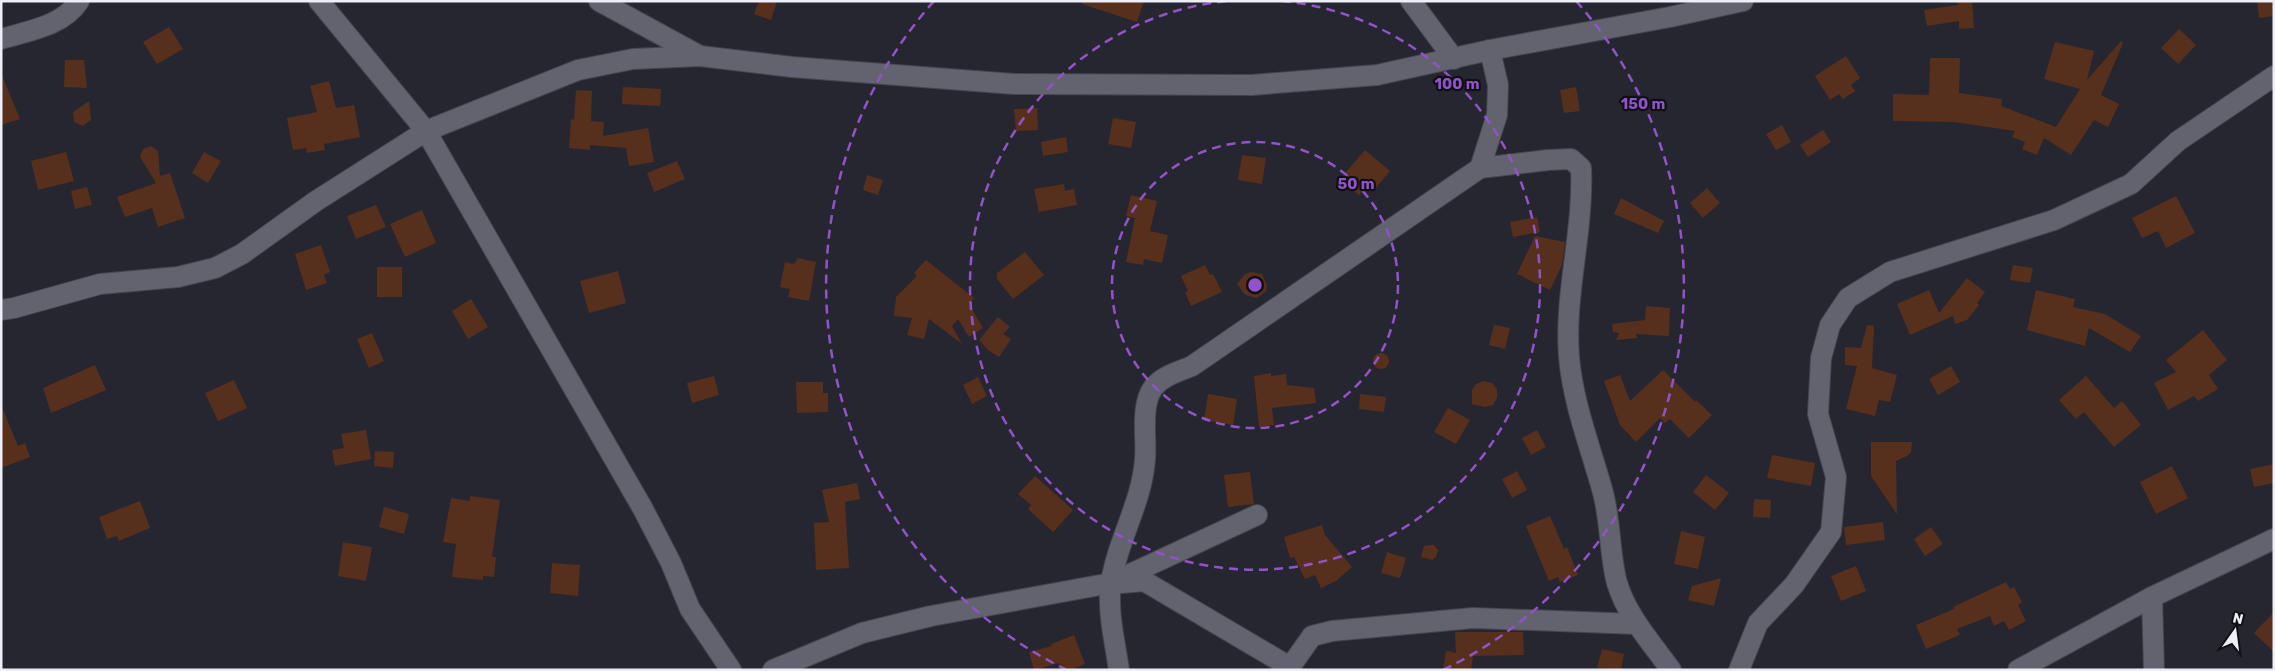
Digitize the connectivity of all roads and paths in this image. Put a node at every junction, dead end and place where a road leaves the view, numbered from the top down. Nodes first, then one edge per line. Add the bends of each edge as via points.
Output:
1 (79, 1) edge
2 (319, 1) edge
3 (599, 1) edge
4 (1412, 1) edge
5 (1743, 1) edge
6 (1, 38) edge
7 (1490, 50) junction
8 (700, 56) junction
9 (1454, 59) junction
10 (2274, 76) edge
11 (426, 131) junction
12 (1480, 168) junction
13 (1, 310) edge
14 (1257, 515) dead end
15 (2274, 539) edge
16 (1111, 583) junction
17 (2152, 597) junction
18 (1637, 624) junction
19 (1289, 669) edge
20 (731, 670) edge
21 (773, 670) edge
22 (1119, 670) edge
23 (1670, 670) edge
24 (1739, 670) edge
25 (2018, 670) edge
26 (2154, 670) edge

1 - 6 street via 73,11 45,27
2 - 11 street
3 - 8 street
4 - 9 street
5 - 7 street via 1670,18
7 - 9 street
7 - 12 street via 1498,85 1497,115
8 - 9 street via 792,67 1014,84 1232,85 1377,75
8 - 11 street via 633,59 578,70
10 - 24 street via 2178,141 2131,184 2054,220 1890,272 1848,298 1830,325 1821,358 1818,414 1836,477 1831,532 1794,585 1758,623
11 - 13 street via 316,201 242,254 214,268 178,276 100,284
11 - 20 street via 643,509 690,608
12 - 16 street via 1192,366 1162,379 1152,390 1145,419 1145,460 1137,500
12 - 18 street via 1571,159 1581,168 1582,187 1570,296 1569,357 1581,421 1603,491 1617,583
14 - 16 street
15 - 17 street
16 - 19 street via 1144,581
16 - 21 street via 931,616 862,633
16 - 22 street via 1110,602
17 - 25 street
17 - 26 street
18 - 19 street via 1473,618 1332,631 1312,636
18 - 23 street

